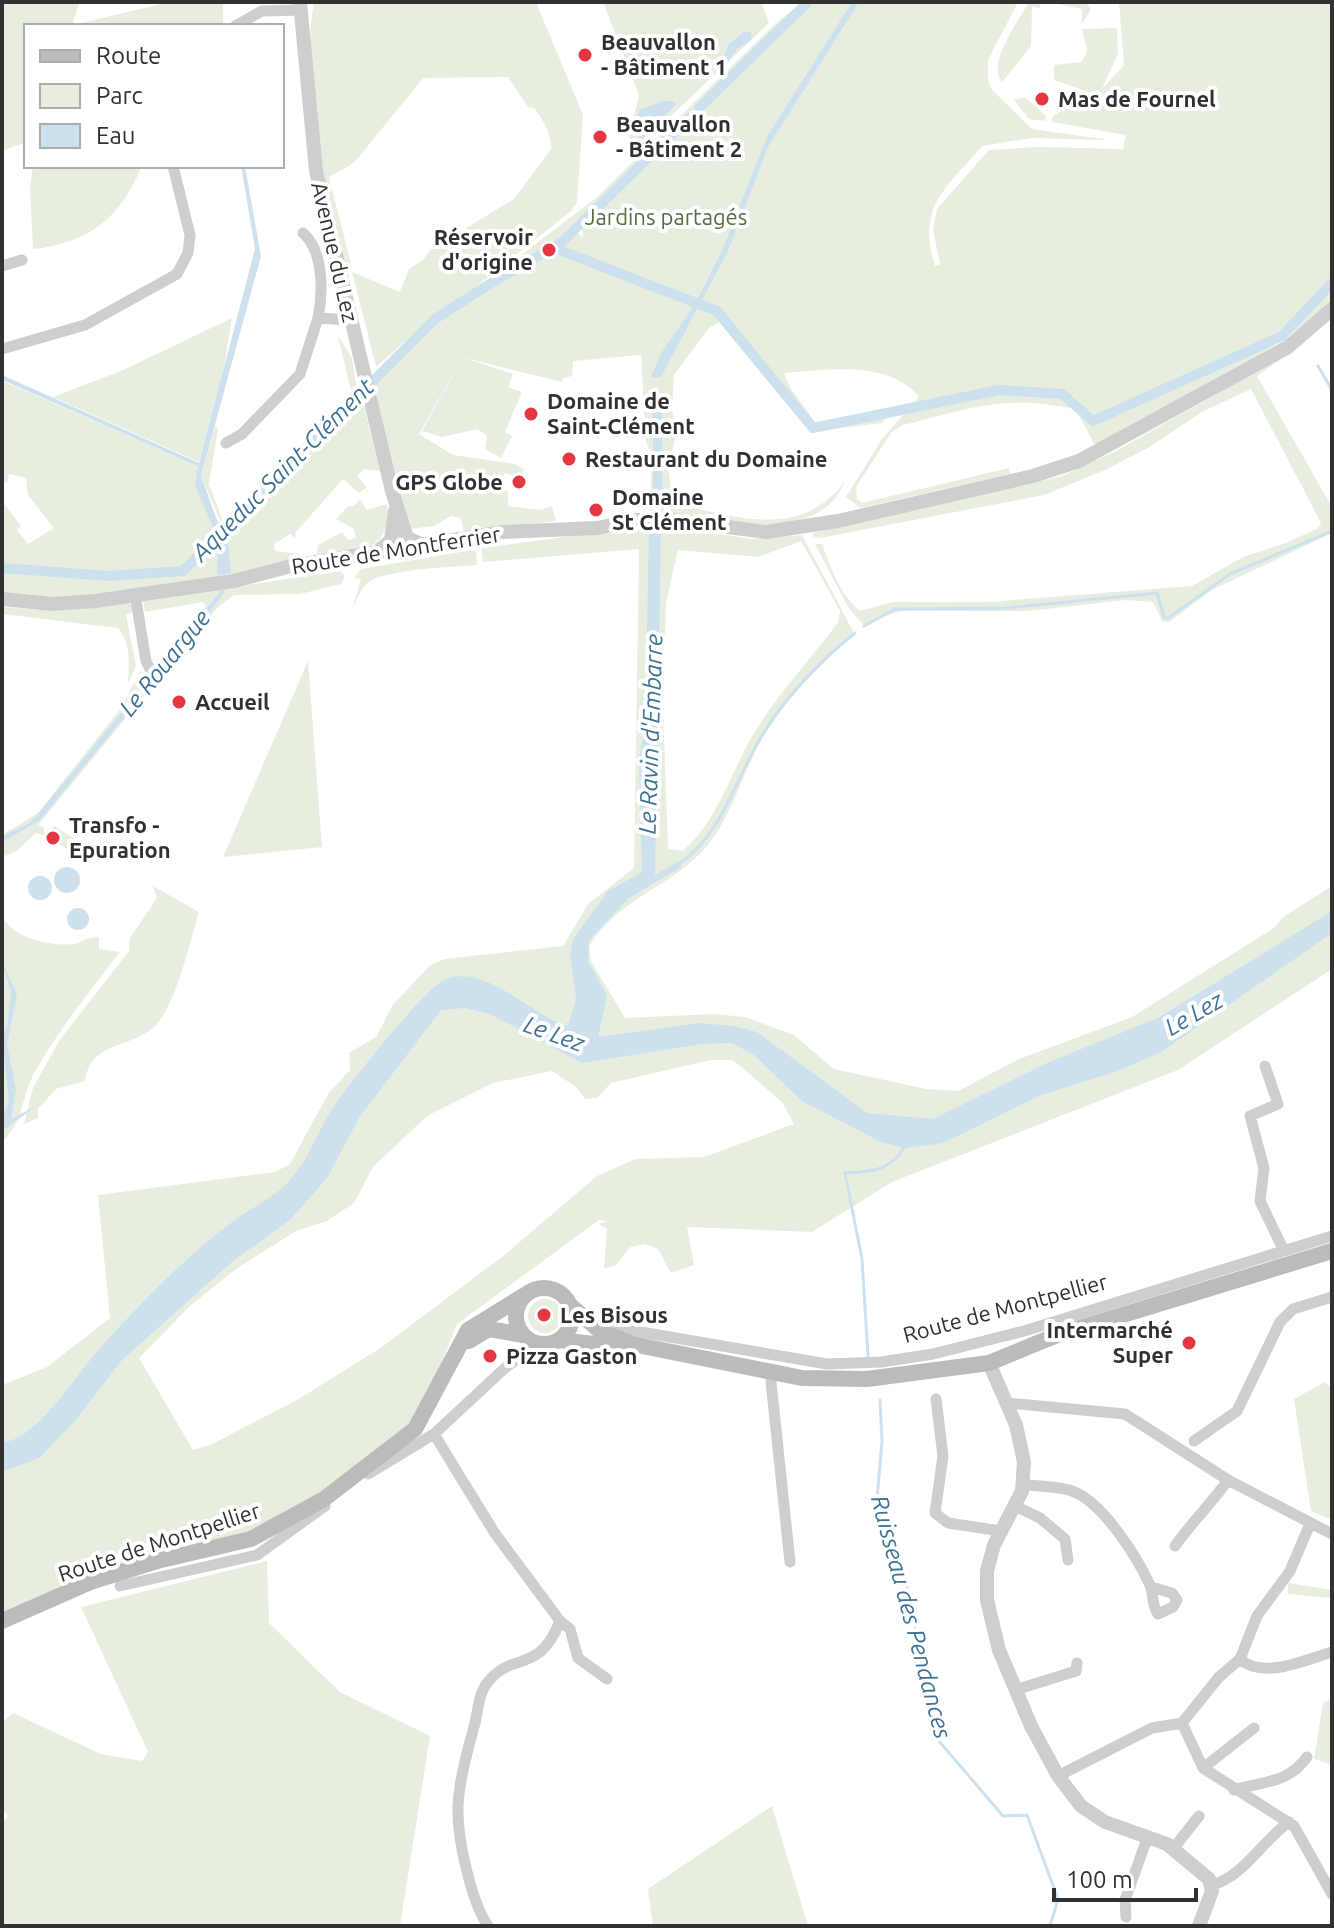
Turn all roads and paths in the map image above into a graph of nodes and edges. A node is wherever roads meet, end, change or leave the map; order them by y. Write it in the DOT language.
graph roads {
  1 [pos="283,5"];
  2 [pos="302,5"];
  3 [pos="238,24"];
  4 [pos="173,168"];
  5 [pos="303,233"];
  6 [pos="22,260"];
  7 [pos="2,266"];
  8 [pos="1332,312"];
  9 [pos="318,318"];
  10 [pos="350,320"];
  11 [pos="2,349"];
  12 [pos="226,443"];
  13 [pos="542,531"];
  14 [pos="400,544"];
  15 [pos="374,556"];
  16 [pos="135,594"];
  17 [pos="2,599"];
  18 [pos="153,678"];
  19 [pos="1265,1066"];
  20 [pos="1332,1236"];
  21 [pos="1283,1249"];
  22 [pos="1332,1251"];
  23 [pos="523,1296"];
  24 [pos="1332,1297"];
  25 [pos="571,1306"];
  26 [pos="587,1323"];
  27 [pos="523,1335"];
  28 [pos="559,1340"];
  29 [pos="538,1344"];
  30 [pos="663,1352"];
  31 [pos="451,1359"];
  32 [pos="989,1363"];
  33 [pos="773,1372"];
  34 [pos="936,1399"];
  35 [pos="1007,1403"];
  36 [pos="434,1434"];
  37 [pos="1194,1441"];
  38 [pos="1228,1480"];
  39 [pos="1023,1484"];
  40 [pos="1015,1506"];
  41 [pos="1310,1524"];
  42 [pos="1001,1531"];
  43 [pos="1332,1534"];
  44 [pos="1175,1546"];
  45 [pos="1068,1560"];
  46 [pos="790,1562"];
  47 [pos="120,1586"];
  48 [pos="1151,1587"];
  49 [pos="2,1621"];
  50 [pos="560,1621"];
  51 [pos="1332,1652"];
  52 [pos="1240,1659"];
  53 [pos="1077,1663"];
  54 [pos="607,1679"];
  55 [pos="1015,1690"];
  56 [pos="1182,1723"];
  57 [pos="1254,1728"];
  58 [pos="1307,1757"];
  59 [pos="1203,1768"];
  60 [pos="1058,1776"];
  61 [pos="1234,1790"];
  62 [pos="1199,1816"];
  63 [pos="1289,1822"];
  64 [pos="1148,1836"];
  65 [pos="1173,1849"];
  66 [pos="1212,1885"];
  67 [pos="1332,1894"];
  68 [pos="1126,1917"];
  69 [pos="488,1926"];
  70 [pos="1199,1926"];
  1 -- 2 [label="street"];
  1 -- 3 [label="street"];
  2 -- 10 [label="street, Avenue du Lez"];
  4 -- 11 [label="street"];
  5 -- 9 [label="street"];
  6 -- 7 [label="street"];
  8 -- 13 [label="street, Route de Montferrier"];
  9 -- 10 [label="street"];
  9 -- 12 [label="street"];
  10 -- 14 [label="street, Avenue du Lez"];
  13 -- 14 [label="street, Route de Montferrier"];
  13 -- 14 [label="street, Route de Montferrier"];
  14 -- 15 [label="street, Route de Montferrier"];
  14 -- 15 [label="street"];
  15 -- 16 [label="street, Route de Montferrier"];
  16 -- 17 [label="street, Route de Montferrier"];
  16 -- 18 [label="street"];
  19 -- 21 [label="street"];
  20 -- 21 [label="street, Route de Montpellier"];
  21 -- 26 [label="street, Route de Montpellier"];
  22 -- 32 [label="main road, Route de Montpellier"];
  23 -- 25 [label="main road"];
  23 -- 27 [label="main road"];
  23 -- 31 [label="main road, Route de Montpellier"];
  24 -- 37 [label="street"];
  25 -- 26 [label="main road, Route de Montpellier"];
  25 -- 28 [label="main road"];
  26 -- 30 [label="main road, Route de Montpellier"];
  27 -- 29 [label="main road"];
  27 -- 31 [label="main road, Route de Montpellier"];
  28 -- 29 [label="main road"];
  28 -- 30 [label="main road, Route de Montpellier"];
  29 -- 36 [label="street"];
  30 -- 33 [label="main road, Route de Montpellier"];
  31 -- 49 [label="main road, Route de Montpellier"];
  32 -- 33 [label="main road, Route de Montpellier"];
  32 -- 35 [label="street"];
  33 -- 46 [label="street"];
  34 -- 42 [label="street"];
  35 -- 38 [label="street"];
  35 -- 39 [label="street"];
  36 -- 47 [label="street"];
  36 -- 50 [label="street"];
  38 -- 41 [label="street"];
  38 -- 44 [label="street"];
  39 -- 40 [label="street"];
  39 -- 48 [label="street"];
  40 -- 42 [label="street"];
  40 -- 45 [label="street"];
  41 -- 43 [label="street"];
  41 -- 52 [label="street"];
  42 -- 55 [label="street"];
  50 -- 54 [label="street"];
  50 -- 69 [label="street"];
  51 -- 52 [label="street"];
  52 -- 56 [label="street"];
  53 -- 55 [label="street"];
  55 -- 60 [label="street"];
  56 -- 59 [label="street"];
  56 -- 60 [label="street"];
  57 -- 59 [label="street"];
  58 -- 61 [label="street"];
  59 -- 61 [label="street"];
  60 -- 64 [label="street"];
  61 -- 63 [label="street"];
  62 -- 65 [label="street"];
  63 -- 66 [label="street"];
  63 -- 67 [label="street"];
  64 -- 65 [label="street"];
  64 -- 68 [label="street"];
  65 -- 66 [label="street"];
  66 -- 70 [label="street"];
}
